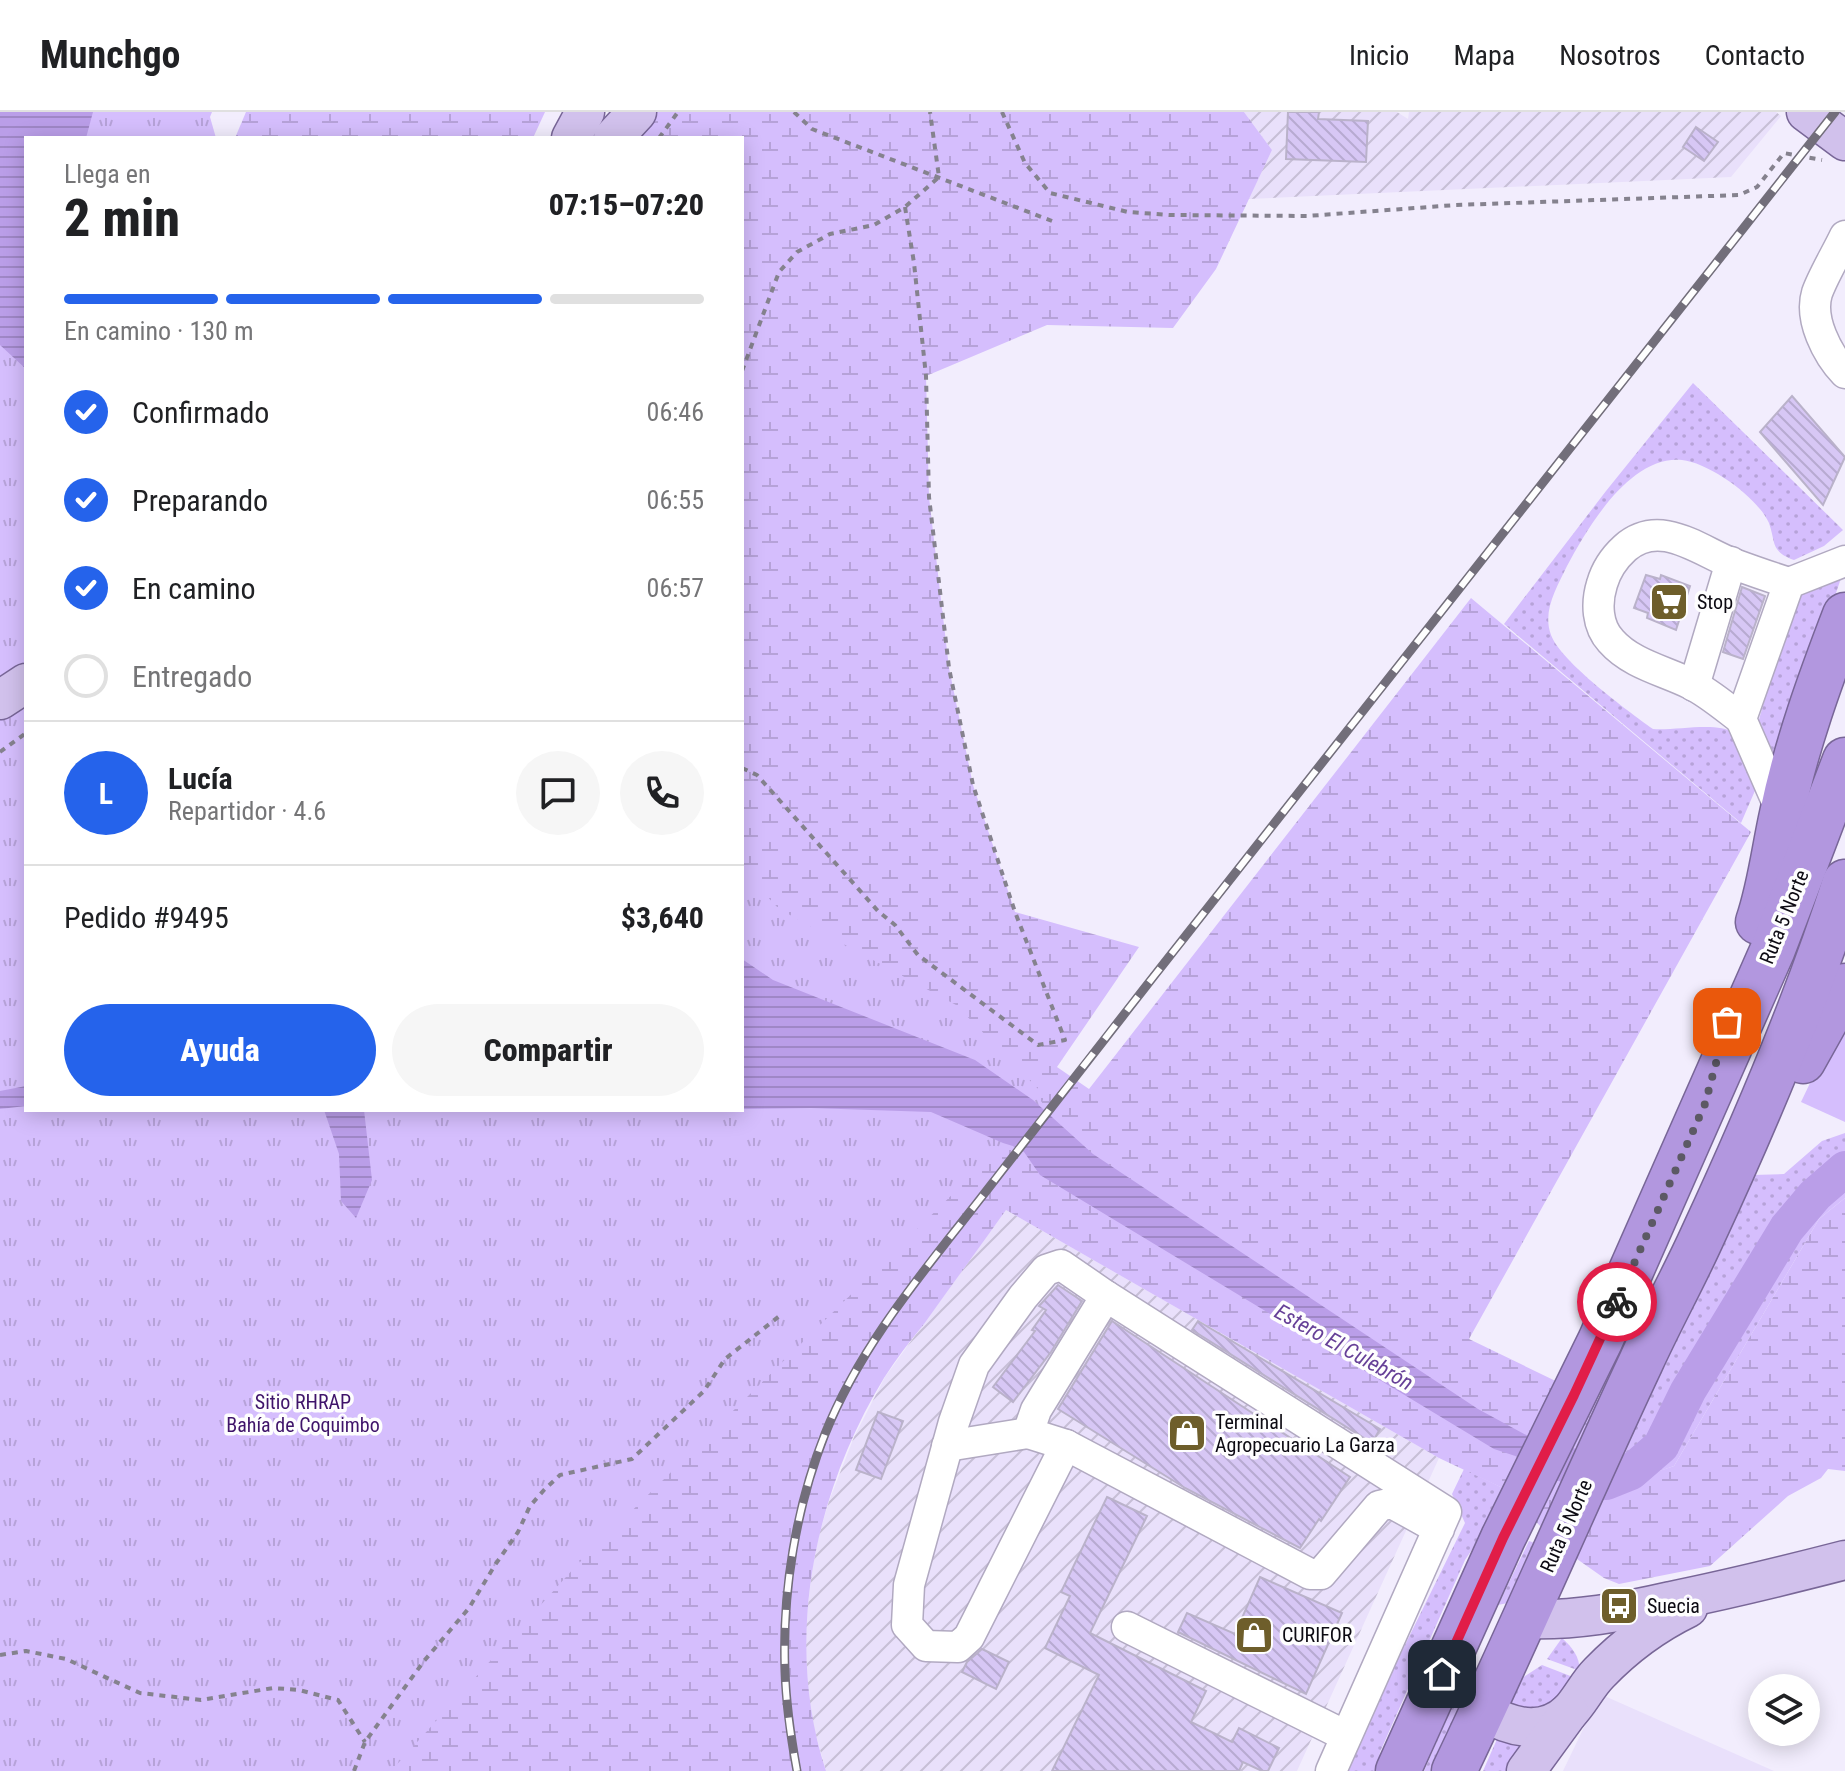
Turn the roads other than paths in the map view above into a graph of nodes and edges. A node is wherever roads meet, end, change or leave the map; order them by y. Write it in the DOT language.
graph roads {
  1 [pos="585,112"];
  2 [pos="637,112"];
  3 [pos="1806,112"];
  4 [pos="572,136"];
  5 [pos="615,136"];
  6 [pos="1835,151"];
  7 [pos="1845,236"];
  8 [pos="1845,373"];
  9 [pos="1845,561"];
  10 [pos="1731,562"];
  11 [pos="1789,583"];
  12 [pos="1845,615"];
  13 [pos="24,684"];
  14 [pos="1694,686"];
  15 [pos="0,700"];
  16 [pos="1741,719"];
  17 [pos="1845,760"];
  18 [pos="1782,813"];
  19 [pos="1845,882"];
  20 [pos="1845,986"];
  21 [pos="1705,1104"];
  22 [pos="1701,1240"];
  23 [pos="1106,1296"];
  24 [pos="1028,1433"];
  25 [pos="1066,1445"];
  26 [pos="947,1446"];
  27 [pos="1443,1520"];
  28 [pos="1845,1560"];
  29 [pos="1735,1588"];
  30 [pos="1538,1620"];
  31 [pos="1127,1627"];
  32 [pos="1457,1641"];
  33 [pos="1596,1676"];
  34 [pos="1483,1711"];
  35 [pos="1569,1712"];
  36 [pos="1346,1736"];
  37 [pos="1331,1771"];
  38 [pos="1398,1771"];
  39 [pos="1454,1771"];
  40 [pos="1526,1771"];
  1 -- 4 [label="main road"];
  2 -- 5 [label="main road"];
  3 -- 6 [label="main road"];
  7 -- 8 [label="street"];
  9 -- 11 [label="street"];
  10 -- 11 [label="street"];
  10 -- 14 [label="street"];
  10 -- 14 [label="street"];
  11 -- 16 [label="street"];
  12 -- 18 [label="highway"];
  13 -- 15 [label="main road"];
  14 -- 16 [label="street"];
  16 -- 18 [label="street"];
  17 -- 21 [label="highway, Ruta 5 Norte"];
  18 -- 21 [label="highway"];
  19 -- 22 [label="highway, Ruta 5 Norte"];
  20 -- 22 [label="highway"];
  21 -- 32 [label="highway, Ruta 5 Norte"];
  22 -- 30 [label="highway, Ruta 5 Norte"];
  23 -- 24 [label="street"];
  23 -- 26 [label="street"];
  23 -- 27 [label="street"];
  24 -- 25 [label="street"];
  24 -- 26 [label="street"];
  25 -- 26 [label="street"];
  25 -- 27 [label="street"];
  27 -- 36 [label="street"];
  28 -- 29 [label="main road"];
  29 -- 30 [label="main road"];
  29 -- 33 [label="main road"];
  30 -- 32 [label="highway"];
  30 -- 33 [label="main road"];
  30 -- 34 [label="highway, Ruta 5 Norte"];
  31 -- 36 [label="street"];
  32 -- 34 [label="highway"];
  32 -- 38 [label="highway, Ruta 5 Norte"];
  33 -- 35 [label="main road"];
  34 -- 35 [label="main road"];
  34 -- 39 [label="highway, Ruta 5 Norte"];
  35 -- 40 [label="main road"];
  36 -- 37 [label="street"];
}
